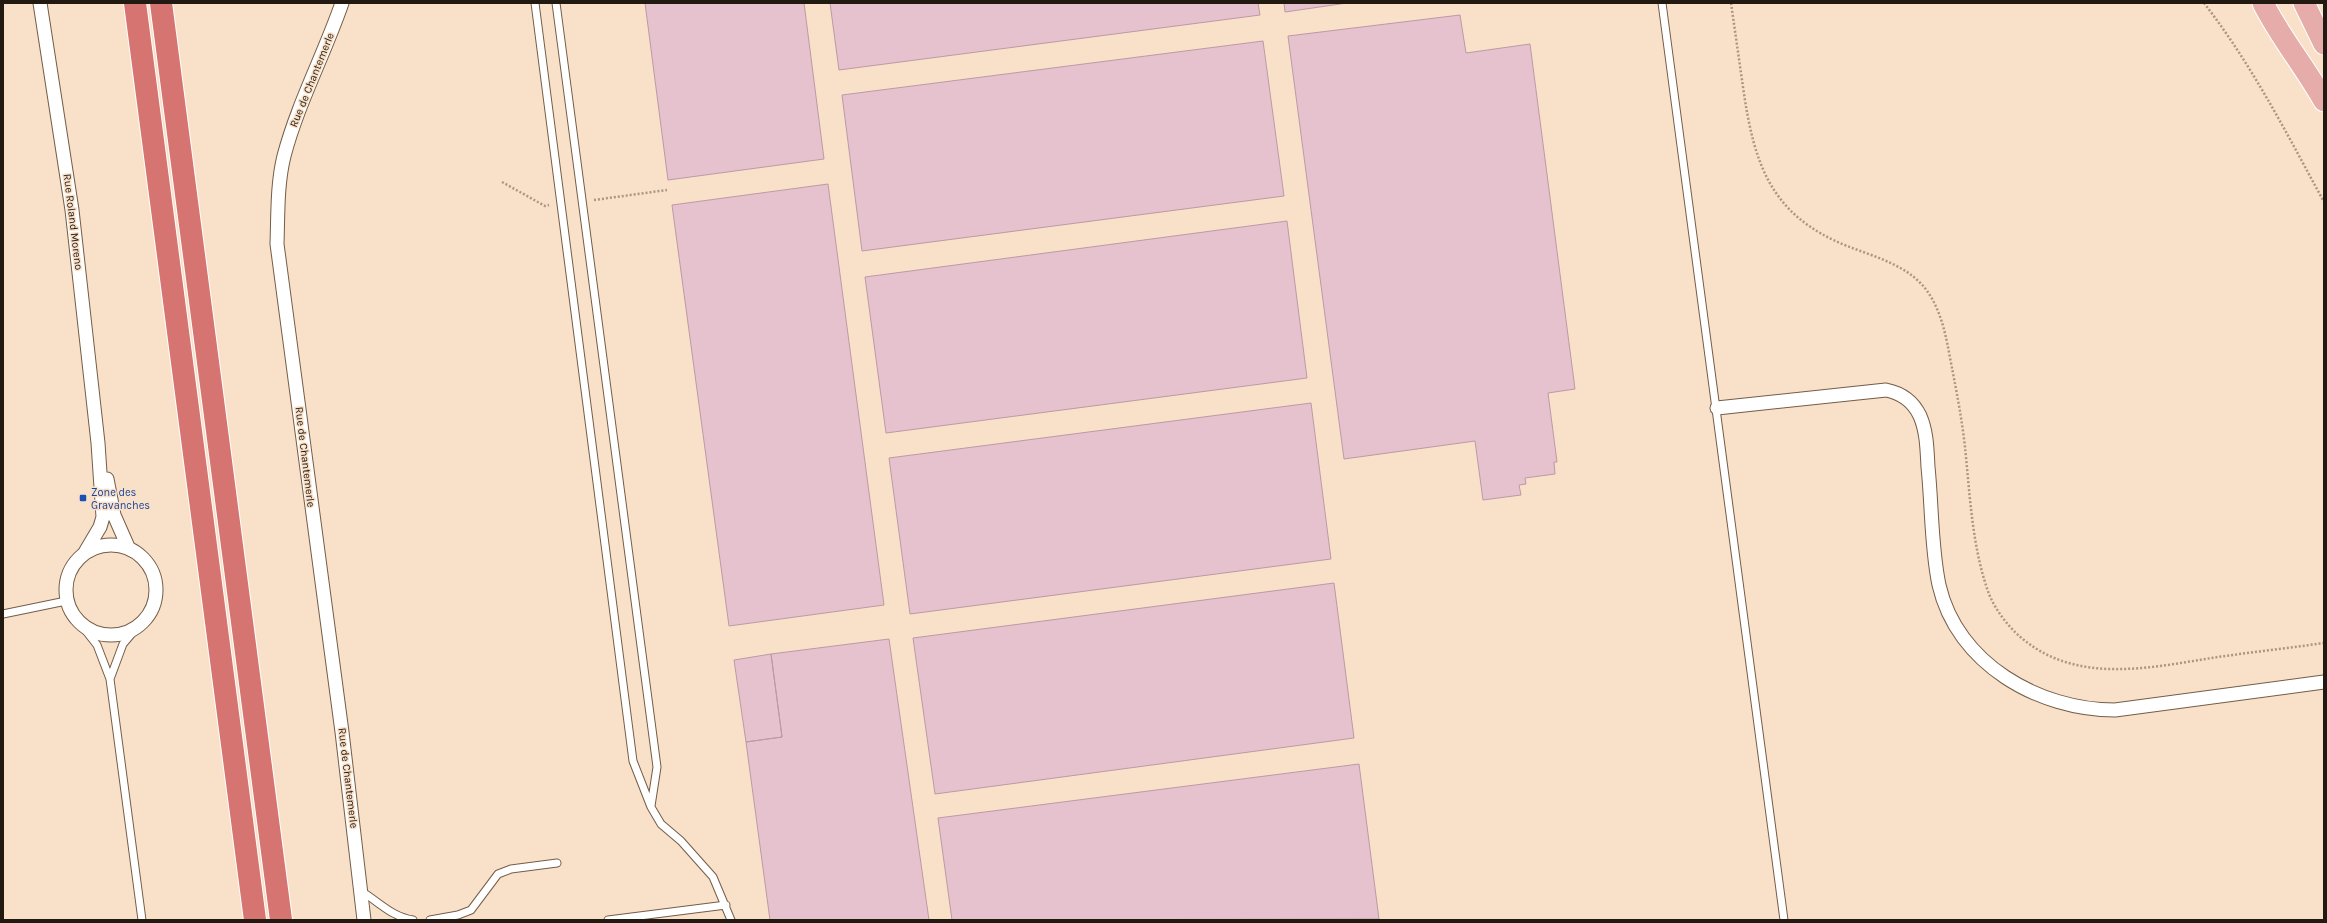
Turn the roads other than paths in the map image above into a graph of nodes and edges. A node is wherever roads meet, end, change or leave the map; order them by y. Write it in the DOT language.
graph roads {
  1 [pos="40,3"];
  2 [pos="128,3"];
  3 [pos="135,3"];
  4 [pos="161,3"];
  5 [pos="342,3"];
  6 [pos="534,3"];
  7 [pos="556,3"];
  8 [pos="1662,3"];
  9 [pos="2263,3"];
  10 [pos="2304,3"];
  11 [pos="2324,44"];
  12 [pos="144,70"];
  13 [pos="2324,101"];
  14 [pos="1717,408"];
  15 [pos="98,443"];
  16 [pos="129,549"];
  17 [pos="84,554"];
  18 [pos="66,601"];
  19 [pos="3,614"];
  20 [pos="79,622"];
  21 [pos="140,624"];
  22 [pos="110,679"];
  23 [pos="2324,682"];
  24 [pos="651,807"];
  25 [pos="557,863"];
  26 [pos="361,891"];
  27 [pos="726,905"];
  28 [pos="142,920"];
  29 [pos="255,920"];
  30 [pos="282,920"];
  31 [pos="364,920"];
  32 [pos="413,920"];
  33 [pos="430,920"];
  34 [pos="608,920"];
  35 [pos="731,920"];
  36 [pos="1784,920"];
  1 -- 15 [label="street, Rue Roland Moreno"];
  2 -- 12 [label="highway"];
  3 -- 12 [label="highway"];
  4 -- 30 [label="highway"];
  5 -- 26 [label="street, Rue de Chantemerle"];
  6 -- 24 [label="lane"];
  7 -- 24 [label="lane"];
  8 -- 14 [label="lane"];
  9 -- 13 [label="main road"];
  10 -- 11 [label="main road"];
  12 -- 29 [label="highway"];
  14 -- 23 [label="street"];
  14 -- 36 [label="lane"];
  15 -- 16 [label="street"];
  15 -- 17 [label="street"];
  16 -- 17 [label="street"];
  16 -- 21 [label="street"];
  17 -- 18 [label="street"];
  18 -- 19 [label="lane"];
  18 -- 20 [label="street"];
  20 -- 21 [label="street"];
  20 -- 22 [label="lane"];
  21 -- 22 [label="lane"];
  22 -- 28 [label="lane"];
  24 -- 27 [label="lane"];
  25 -- 33 [label="lane"];
  26 -- 31 [label="street, Rue de Chantemerle"];
  26 -- 32 [label="lane"];
  27 -- 34 [label="lane"];
  27 -- 35 [label="lane"];
}
